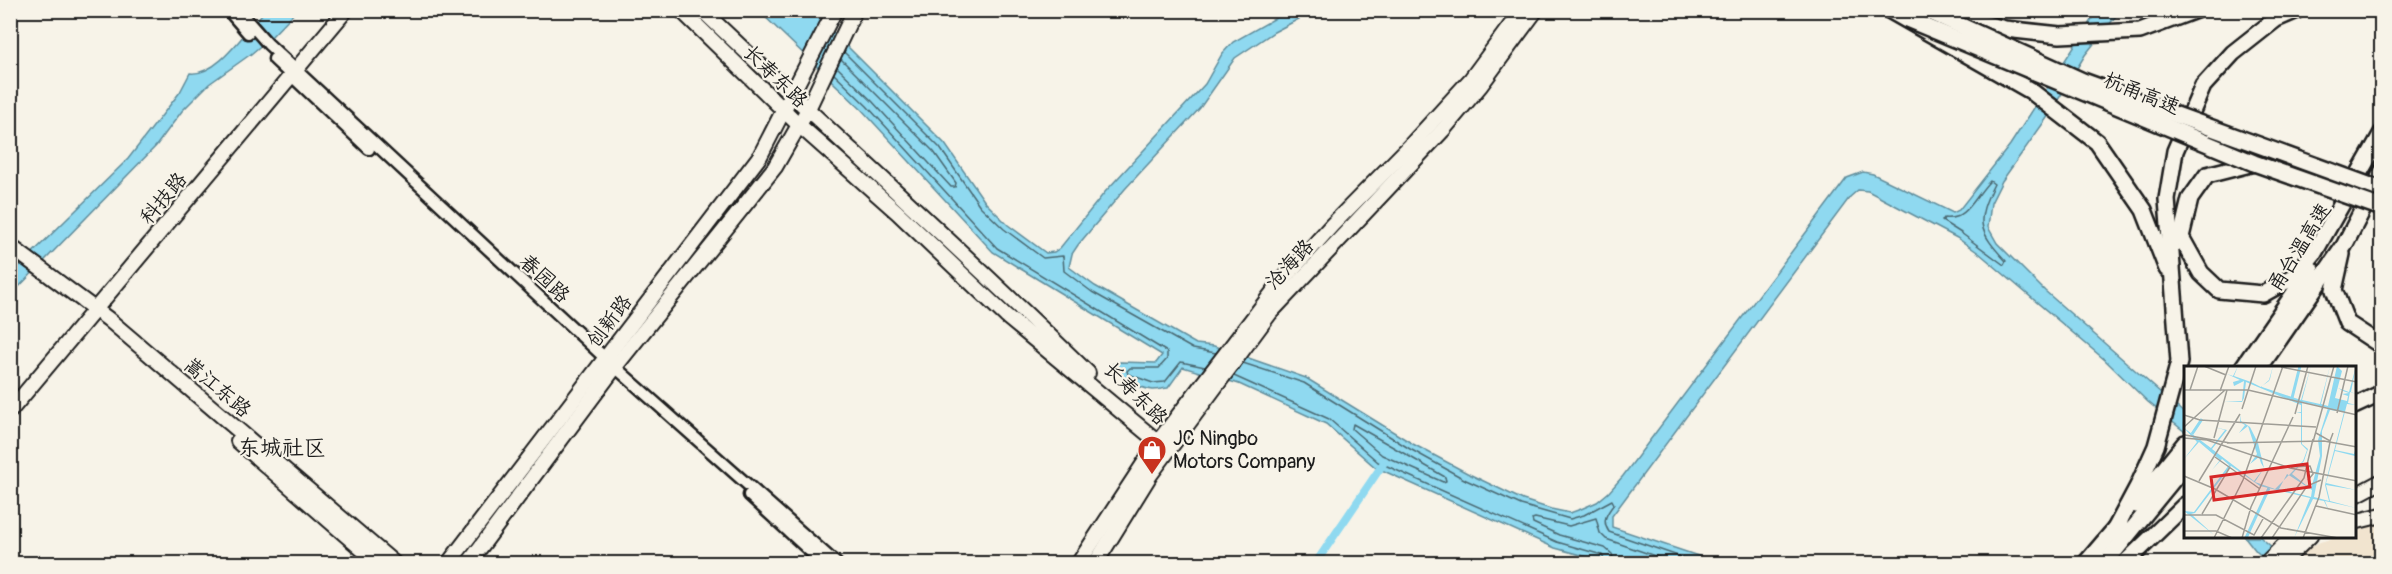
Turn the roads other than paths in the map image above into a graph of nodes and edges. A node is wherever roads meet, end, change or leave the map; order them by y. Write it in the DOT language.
graph roads {
  1 [pos="228,10"];
  2 [pos="238,10"];
  3 [pos="338,10"];
  4 [pos="346,10"];
  5 [pos="681,10"];
  6 [pos="702,10"];
  7 [pos="835,10"];
  8 [pos="855,10"];
  9 [pos="1522,10"];
  10 [pos="1536,10"];
  11 [pos="1889,10"];
  12 [pos="1926,10"];
  13 [pos="1933,10"];
  14 [pos="2196,10"];
  15 [pos="2297,10"];
  16 [pos="1907,19"];
  17 [pos="245,24"];
  18 [pos="291,71"];
  19 [pos="792,97"];
  20 [pos="784,111"];
  21 [pos="807,111"];
  22 [pos="799,125"];
  23 [pos="2382,133"];
  24 [pos="2382,144"];
  25 [pos="2254,163"];
  26 [pos="2382,172"];
  27 [pos="2382,190"];
  28 [pos="2382,208"];
  29 [pos="2344,246"];
  30 [pos="15,254"];
  31 [pos="2172,283"];
  32 [pos="90,309"];
  33 [pos="1237,346"];
  34 [pos="2382,346"];
  35 [pos="609,365"];
  36 [pos="2244,366"];
  37 [pos="2260,366"];
  38 [pos="1212,381"];
  39 [pos="2382,393"];
  40 [pos="10,399"];
  41 [pos="2382,400"];
  42 [pos="2356,406"];
  43 [pos="2356,407"];
  44 [pos="10,411"];
  45 [pos="1158,442"];
  46 [pos="2184,444"];
  47 [pos="2184,466"];
  48 [pos="2379,483"];
  49 [pos="2356,495"];
  50 [pos="2184,506"];
  51 [pos="2382,515"];
  52 [pos="2356,522"];
  53 [pos="2114,531"];
  54 [pos="2292,538"];
  55 [pos="2309,538"];
  56 [pos="379,564"];
  57 [pos="395,564"];
  58 [pos="448,564"];
  59 [pos="468,564"];
  60 [pos="824,564"];
  61 [pos="837,564"];
  62 [pos="1078,564"];
  63 [pos="1095,564"];
  64 [pos="2085,564"];
  65 [pos="2104,564"];
  66 [pos="2124,564"];
  67 [pos="2265,564"];
  68 [pos="2281,564"];
  1 -- 17 [label="street, 春园路"];
  2 -- 17 [label="street, 春园路"];
  3 -- 18 [label="main road, 科技路"];
  4 -- 18 [label="main road, 科技路"];
  5 -- 20 [label="main road, 长寿东路"];
  6 -- 19 [label="main road, 长寿东路"];
  7 -- 19 [label="main road, 创新路"];
  8 -- 21 [label="main road, 创新路"];
  9 -- 33 [label="main road, 沧海路"];
  10 -- 33 [label="main road, 沧海路"];
  11 -- 16 [label="highway, 杭甬高速"];
  12 -- 27 [label="highway, 杭甬高速, bridge"];
  13 -- 14 [label="highway"];
  15 -- 31 [label="highway"];
  16 -- 25 [label="highway, 杭甬高速, bridge"];
  16 -- 31 [label="highway, bridge"];
  17 -- 18 [label="street, 春园路"];
  18 -- 32 [label="main road, 科技路"];
  18 -- 35 [label="street, 春园路"];
  19 -- 20 [label="main road, 创新路"];
  19 -- 21 [label="main road, 长寿东路"];
  20 -- 22 [label="main road, 长寿东路"];
  20 -- 35 [label="main road, 创新路"];
  21 -- 22 [label="main road, 创新路"];
  21 -- 45 [label="main road, 长寿东路"];
  22 -- 35 [label="main road, 创新路"];
  22 -- 45 [label="main road, 长寿东路"];
  23 -- 25 [label="highway"];
  24 -- 36 [label="highway, 甬台温高速"];
  25 -- 28 [label="highway, 杭甬高速, bridge"];
  26 -- 29 [label="highway, 甬台温高速"];
  29 -- 34 [label="highway"];
  29 -- 37 [label="highway, 甬台温高速"];
  30 -- 32 [label="main road, 嵩江东路"];
  31 -- 53 [label="highway"];
  32 -- 40 [label="main road, 科技路"];
  32 -- 44 [label="main road, 科技路"];
  32 -- 56 [label="main road, 嵩江东路"];
  32 -- 57 [label="main road, 嵩江东路"];
  33 -- 38 [label="main road, 沧海路"];
  35 -- 58 [label="main road, 创新路"];
  35 -- 59 [label="main road, 创新路"];
  35 -- 60 [label="street, 春园路"];
  35 -- 61 [label="street, 春园路"];
  38 -- 45 [label="main road, 沧海路"];
  38 -- 63 [label="main road, 沧海路"];
  39 -- 42 [label="highway"];
  41 -- 43 [label="highway"];
  45 -- 62 [label="main road, 沧海路"];
  46 -- 53 [label="highway"];
  47 -- 65 [label="highway"];
  48 -- 49 [label="main road"];
  50 -- 66 [label="highway"];
  51 -- 52 [label="main road"];
  53 -- 64 [label="highway"];
  54 -- 67 [label="main road"];
  55 -- 68 [label="main road"];
}
